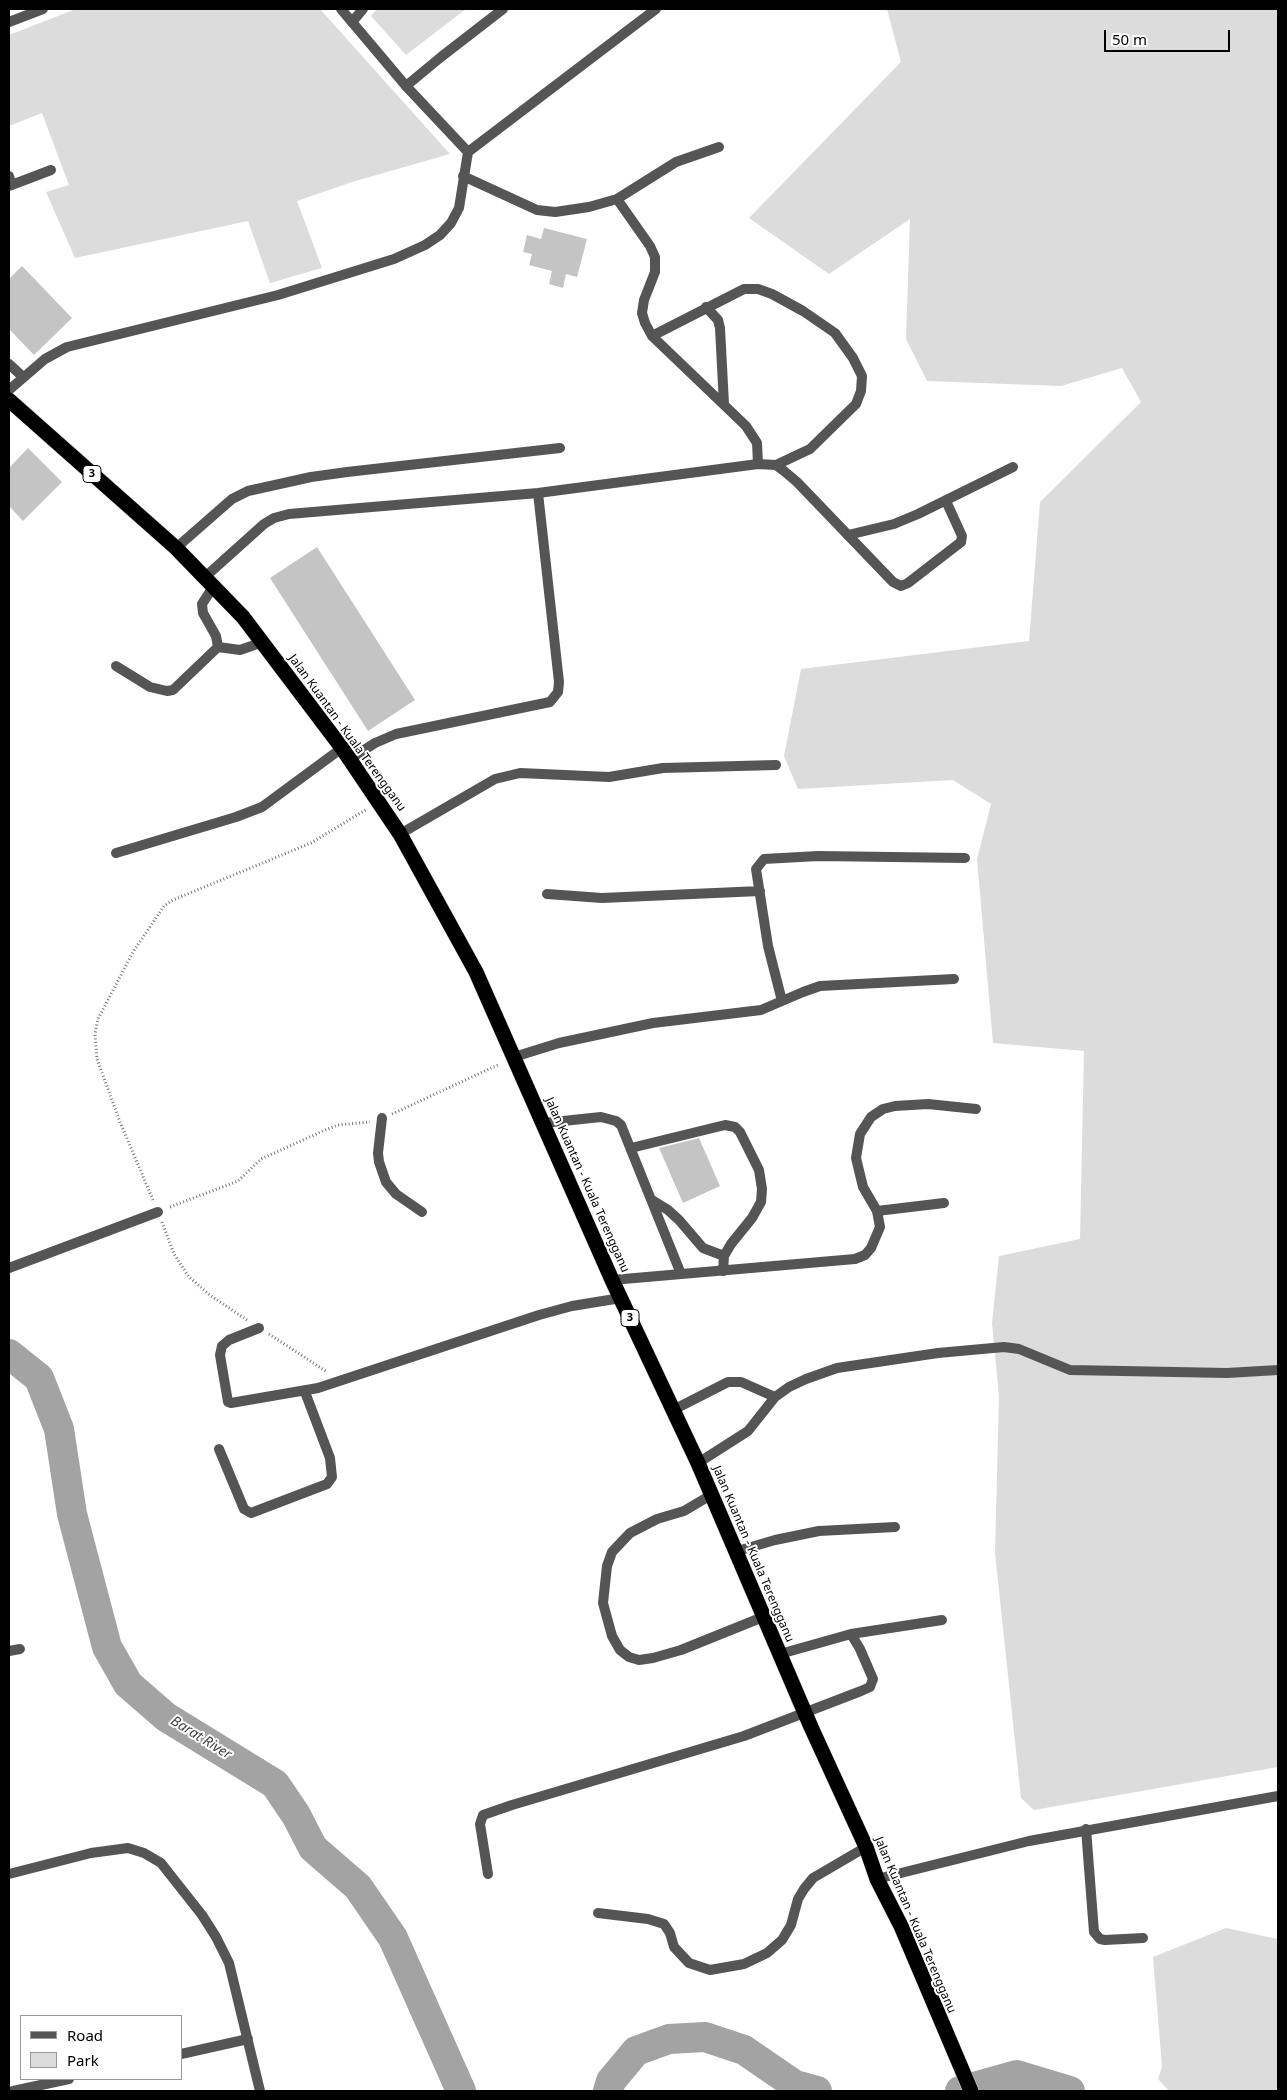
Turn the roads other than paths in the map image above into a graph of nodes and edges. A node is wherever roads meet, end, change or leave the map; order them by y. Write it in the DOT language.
graph roads {
  1 [pos="43,9"];
  2 [pos="340,9"];
  3 [pos="363,9"];
  4 [pos="503,9"];
  5 [pos="656,9"];
  6 [pos="9,22"];
  7 [pos="352,22"];
  8 [pos="406,86"];
  9 [pos="719,147"];
  10 [pos="468,152"];
  11 [pos="51,170"];
  12 [pos="463,176"];
  13 [pos="10,182"];
  14 [pos="617,199"];
  15 [pos="706,307"];
  16 [pos="652,336"];
  17 [pos="9,364"];
  18 [pos="23,378"];
  19 [pos="9,390"];
  20 [pos="9,400"];
  21 [pos="724,404"];
  22 [pos="560,448"];
  23 [pos="758,464"];
  24 [pos="776,465"];
  25 [pos="1013,467"];
  26 [pos="538,493"];
  27 [pos="946,501"];
  28 [pos="848,535"];
  29 [pos="176,548"];
  30 [pos="209,582"];
  31 [pos="263,642"];
  32 [pos="218,647"];
  33 [pos="116,666"];
  34 [pos="346,754"];
  35 [pos="776,765"];
  36 [pos="400,834"];
  37 [pos="116,853"];
  38 [pos="965,858"];
  39 [pos="760,891"];
  40 [pos="548,894"];
  41 [pos="954,979"];
  42 [pos="782,1001"];
  43 [pos="514,1058"];
  44 [pos="976,1109"];
  45 [pos="382,1118"];
  46 [pos="544,1123"];
  47 [pos="631,1148"];
  48 [pos="652,1200"];
  49 [pos="944,1203"];
  50 [pos="877,1211"];
  51 [pos="158,1212"];
  52 [pos="422,1212"];
  53 [pos="724,1256"];
  54 [pos="9,1268"];
  55 [pos="722,1270"];
  56 [pos="681,1274"];
  57 [pos="612,1280"];
  58 [pos="621,1298"];
  59 [pos="259,1328"];
  60 [pos="1278,1370"];
  61 [pos="305,1392"];
  62 [pos="775,1397"];
  63 [pos="673,1410"];
  64 [pos="219,1449"];
  65 [pos="698,1463"];
  66 [pos="711,1495"];
  67 [pos="895,1527"];
  68 [pos="734,1552"];
  69 [pos="764,1617"];
  70 [pos="942,1620"];
  71 [pos="851,1634"];
  72 [pos="20,1648"];
  73 [pos="9,1651"];
  74 [pos="780,1654"];
  75 [pos="806,1713"];
  76 [pos="1278,1796"];
  77 [pos="1086,1829"];
  78 [pos="866,1847"];
  79 [pos="9,1874"];
  80 [pos="488,1874"];
  81 [pos="877,1878"];
  82 [pos="598,1914"];
  83 [pos="1143,1938"];
  84 [pos="248,2039"];
  85 [pos="182,2054"];
  86 [pos="64,2080"];
  87 [pos="13,2091"];
  88 [pos="260,2091"];
  89 [pos="972,2091"];
  1 -- 6 [label="street"];
  2 -- 7 [label="street"];
  3 -- 7 [label="street"];
  4 -- 8 [label="street"];
  5 -- 10 [label="street"];
  7 -- 8 [label="street"];
  8 -- 10 [label="street"];
  9 -- 14 [label="street"];
  10 -- 12 [label="street"];
  11 -- 13 [label="street"];
  12 -- 14 [label="street"];
  12 -- 18 [label="street"];
  14 -- 16 [label="street"];
  15 -- 16 [label="street"];
  15 -- 21 [label="street"];
  15 -- 24 [label="street"];
  16 -- 21 [label="street"];
  17 -- 18 [label="street"];
  18 -- 19 [label="street"];
  20 -- 29 [label="highway, Jalan Kuantan - Kuala Terengganu / 3"];
  21 -- 23 [label="street"];
  22 -- 29 [label="street"];
  23 -- 24 [label="street"];
  23 -- 26 [label="street"];
  24 -- 28 [label="street"];
  25 -- 27 [label="street"];
  26 -- 30 [label="street"];
  26 -- 34 [label="street"];
  27 -- 28 [label="street"];
  27 -- 28 [label="street"];
  29 -- 30 [label="highway, Jalan Kuantan - Kuala Terengganu / 3"];
  30 -- 31 [label="highway, Jalan Kuantan - Kuala Terengganu / 3"];
  30 -- 32 [label="street"];
  31 -- 32 [label="street"];
  31 -- 34 [label="highway, Jalan Kuantan - Kuala Terengganu / 3"];
  32 -- 33 [label="street"];
  34 -- 36 [label="highway, Jalan Kuantan - Kuala Terengganu / 3"];
  34 -- 37 [label="street"];
  35 -- 36 [label="street"];
  36 -- 43 [label="highway, Jalan Kuantan - Kuala Terengganu / 3"];
  38 -- 39 [label="street"];
  39 -- 40 [label="street"];
  39 -- 42 [label="street"];
  41 -- 42 [label="street"];
  42 -- 43 [label="street"];
  43 -- 46 [label="highway, Jalan Kuantan - Kuala Terengganu / 3"];
  44 -- 50 [label="street"];
  45 -- 52 [label="street"];
  46 -- 47 [label="street"];
  46 -- 57 [label="highway, Jalan Kuantan - Kuala Terengganu / 3"];
  47 -- 48 [label="street"];
  47 -- 53 [label="street"];
  48 -- 53 [label="street"];
  48 -- 56 [label="street"];
  49 -- 50 [label="street"];
  50 -- 55 [label="street"];
  51 -- 54 [label="street"];
  53 -- 55 [label="street"];
  55 -- 56 [label="street"];
  56 -- 57 [label="street"];
  57 -- 58 [label="highway, Jalan Kuantan - Kuala Terengganu / 3"];
  58 -- 61 [label="street"];
  58 -- 63 [label="highway, Jalan Kuantan - Kuala Terengganu / 3"];
  59 -- 61 [label="street"];
  60 -- 62 [label="street"];
  61 -- 64 [label="street"];
  62 -- 63 [label="street"];
  62 -- 65 [label="street"];
  63 -- 65 [label="highway, Jalan Kuantan - Kuala Terengganu / 3"];
  65 -- 66 [label="highway, Jalan Kuantan - Kuala Terengganu / 3"];
  66 -- 68 [label="highway, Jalan Kuantan - Kuala Terengganu / 3"];
  66 -- 69 [label="street"];
  67 -- 68 [label="street"];
  68 -- 69 [label="highway, Jalan Kuantan - Kuala Terengganu / 3"];
  69 -- 74 [label="highway, Jalan Kuantan - Kuala Terengganu / 3"];
  70 -- 71 [label="street"];
  71 -- 74 [label="street"];
  71 -- 75 [label="street"];
  72 -- 73 [label="street"];
  74 -- 75 [label="highway, Jalan Kuantan - Kuala Terengganu / 3"];
  75 -- 78 [label="highway, Jalan Kuantan - Kuala Terengganu / 3"];
  75 -- 80 [label="street"];
  76 -- 77 [label="street"];
  77 -- 81 [label="street"];
  77 -- 83 [label="street"];
  78 -- 81 [label="highway, Jalan Kuantan - Kuala Terengganu / 3"];
  78 -- 82 [label="street"];
  79 -- 84 [label="street"];
  81 -- 89 [label="highway, Jalan Kuantan - Kuala Terengganu / 3"];
  84 -- 85 [label="street"];
  84 -- 88 [label="street"];
  86 -- 87 [label="street"];
}
